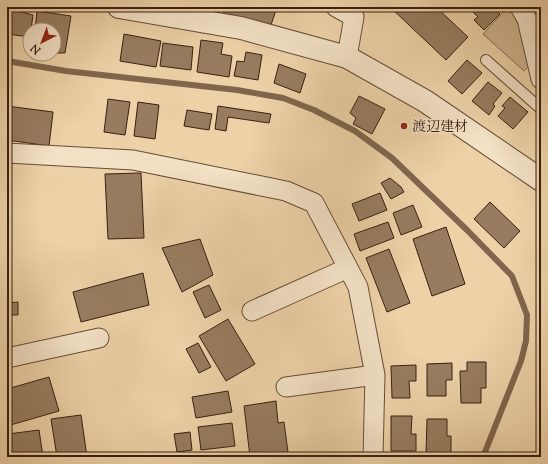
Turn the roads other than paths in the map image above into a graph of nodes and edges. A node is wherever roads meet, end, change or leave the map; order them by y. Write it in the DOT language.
graph roads {
  1 [pos="119,7"];
  2 [pos="336,7"];
  3 [pos="520,7"];
  4 [pos="347,57"];
  5 [pos="486,60"];
  6 [pos="541,79"];
  7 [pos="541,109"];
  8 [pos="7,153"];
  9 [pos="539,174"];
  10 [pos="348,268"];
  11 [pos="252,311"];
  12 [pos="99,338"];
  13 [pos="7,358"];
  14 [pos="375,375"];
  15 [pos="286,387"];
  16 [pos="373,457"];
  1 -- 4 [label="street"];
  2 -- 4 [label="street"];
  3 -- 6 [label="street"];
  4 -- 9 [label="street"];
  5 -- 7 [label="lane"];
  8 -- 10 [label="street"];
  10 -- 11 [label="street"];
  10 -- 14 [label="street"];
  12 -- 13 [label="street"];
  14 -- 15 [label="street"];
  14 -- 16 [label="street"];
}
